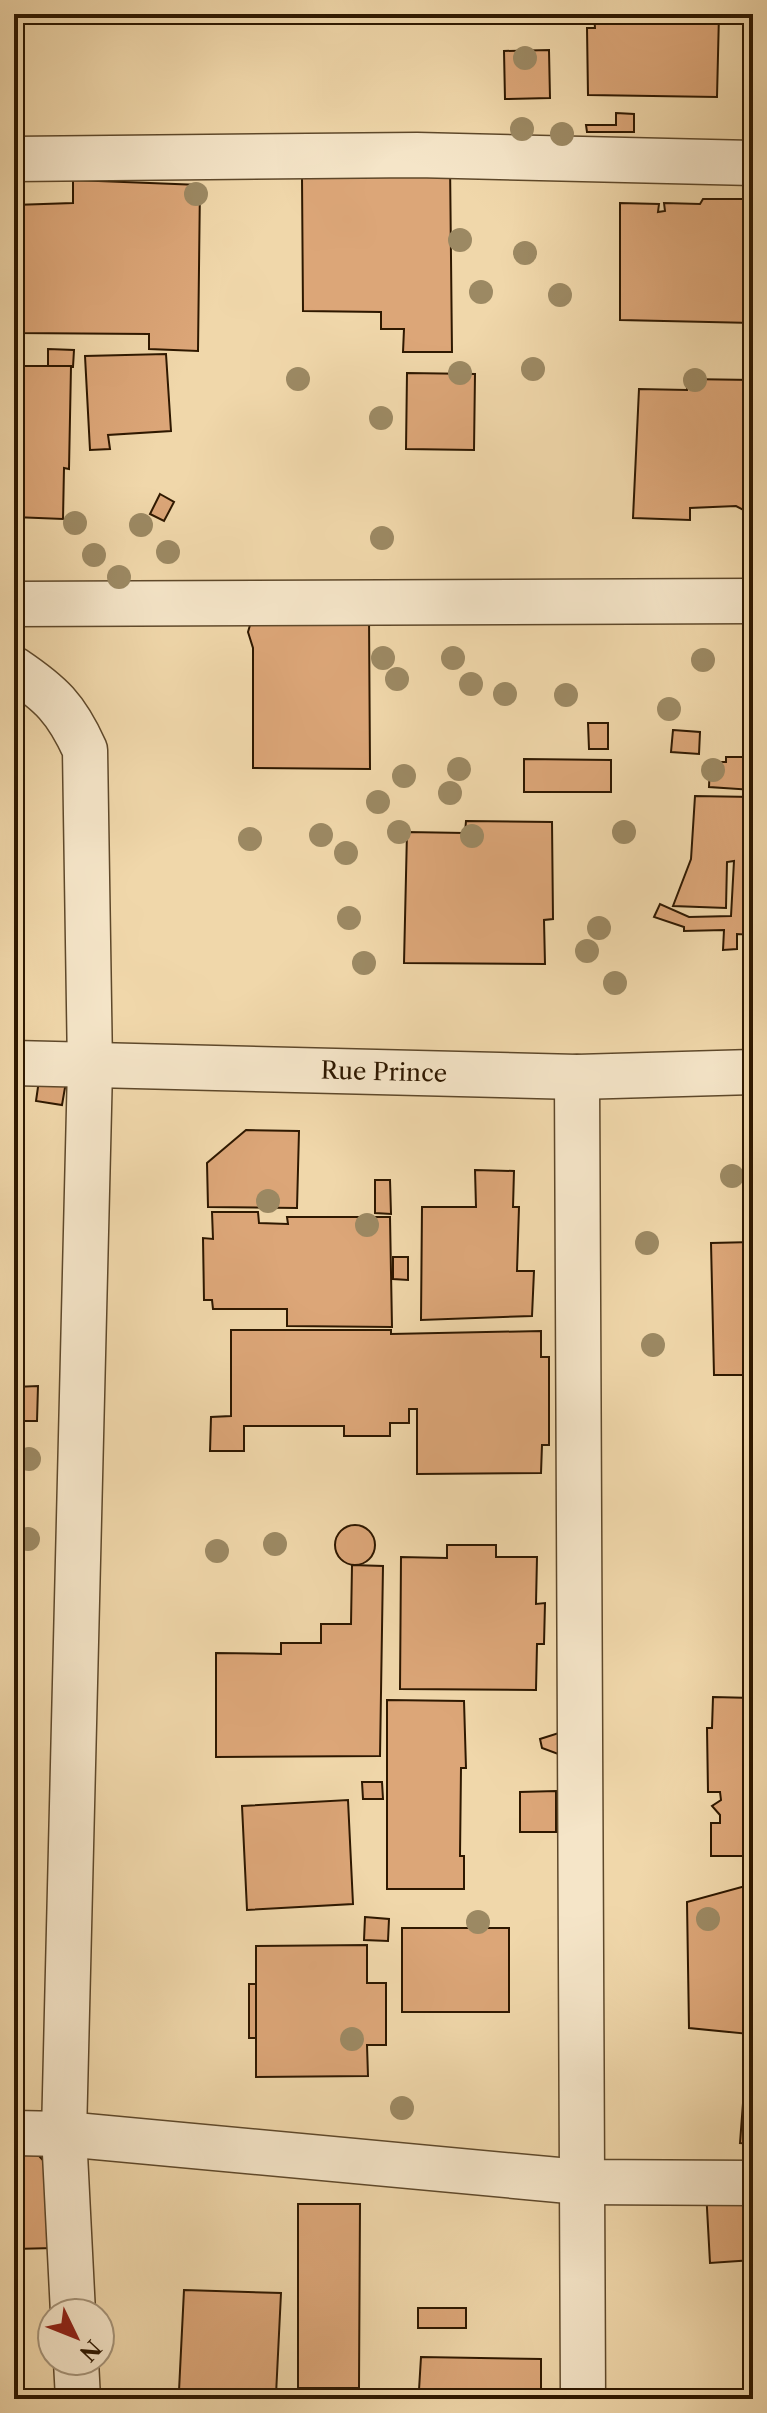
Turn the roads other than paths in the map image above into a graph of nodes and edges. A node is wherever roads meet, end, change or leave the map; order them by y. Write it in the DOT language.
graph roads {
  1 [pos="14,159"];
  2 [pos="753,163"];
  3 [pos="753,601"];
  4 [pos="14,604"];
  5 [pos="14,669"];
  6 [pos="14,1063"];
  7 [pos="90,1068"];
  8 [pos="753,1072"];
  9 [pos="577,1077"];
  10 [pos="14,2133"];
  11 [pos="64,2134"];
  12 [pos="580,2182"];
  13 [pos="753,2183"];
  14 [pos="72,2297"];
  15 [pos="77,2377"];
  16 [pos="78,2399"];
  17 [pos="583,2399"];
  1 -- 2 [label="street"];
  3 -- 4 [label="street"];
  5 -- 7 [label="street"];
  6 -- 7 [label="street, Rue Prince"];
  7 -- 9 [label="street, Rue Prince"];
  7 -- 11 [label="street"];
  8 -- 9 [label="street, Rue Prince"];
  9 -- 12 [label="street"];
  10 -- 11 [label="street"];
  11 -- 12 [label="street"];
  11 -- 14 [label="street"];
  12 -- 13 [label="street"];
  12 -- 17 [label="street"];
  15 -- 16 [label="street"];
}
